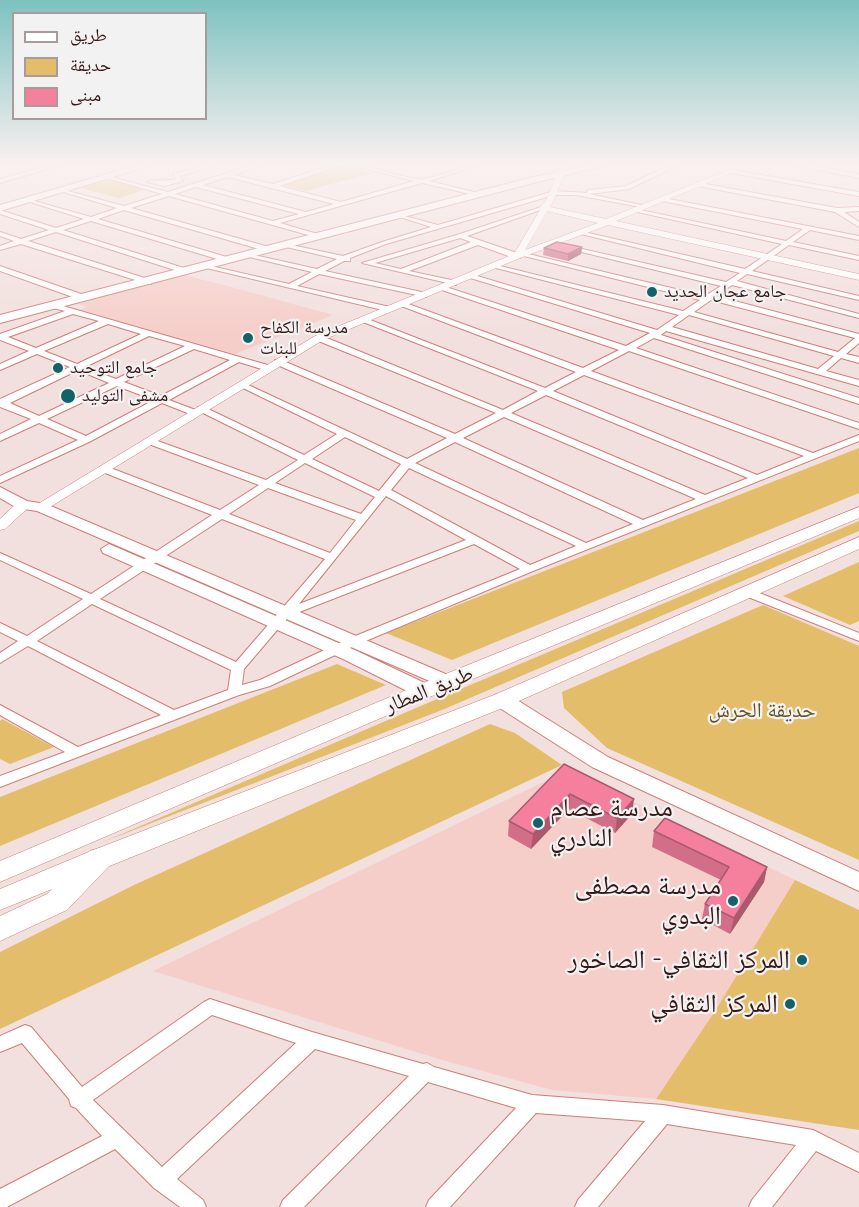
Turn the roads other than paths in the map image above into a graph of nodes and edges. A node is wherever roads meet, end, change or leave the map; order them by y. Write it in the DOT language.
graph roads {
  1 [pos="34,221"];
  2 [pos="81,221"];
  3 [pos="102,221"];
  4 [pos="169,221"];
  5 [pos="267,221"];
  6 [pos="278,221"];
  7 [pos="375,221"];
  8 [pos="420,221"];
  9 [pos="457,221"];
  10 [pos="504,221"];
  11 [pos="537,221"];
  12 [pos="606,221"];
  13 [pos="694,221"];
  14 [pos="774,221"];
  15 [pos="609,222"];
  16 [pos="273,223"];
  17 [pos="438,227"];
  18 [pos="809,228"];
  19 [pos="57,229"];
  20 [pos="580,233"];
  21 [pos="0,234"];
  22 [pos="319,236"];
  23 [pos="461,236"];
  24 [pos="859,238"];
  25 [pos="22,241"];
  26 [pos="478,242"];
  27 [pos="789,243"];
  28 [pos="553,244"];
  29 [pos="282,245"];
  30 [pos="0,248"];
  31 [pos="266,249"];
  32 [pos="245,255"];
  33 [pos="520,256"];
  34 [pos="768,257"];
  35 [pos="344,258"];
  36 [pos="859,258"];
  37 [pos="227,260"];
  38 [pos="366,263"];
  39 [pos="202,266"];
  40 [pos="496,267"];
  41 [pos="0,268"];
  42 [pos="184,271"];
  43 [pos="319,271"];
  44 [pos="402,271"];
  45 [pos="745,272"];
  46 [pos="471,277"];
  47 [pos="859,277"];
  48 [pos="148,282"];
  49 [pos="453,283"];
  50 [pos="729,284"];
  51 [pos="291,286"];
  52 [pos="440,288"];
  53 [pos="423,295"];
  54 [pos="84,298"];
  55 [pos="708,298"];
  56 [pos="859,298"];
  57 [pos="400,304"];
  58 [pos="57,306"];
  59 [pos="387,309"];
  60 [pos="73,311"];
  61 [pos="686,313"];
  62 [pos="859,316"];
  63 [pos="0,319"];
  64 [pos="362,320"];
  65 [pos="107,321"];
  66 [pos="658,332"];
  67 [pos="149,333"];
  68 [pos="0,337"];
  69 [pos="319,338"];
  70 [pos="859,338"];
  71 [pos="193,346"];
  72 [pos="627,349"];
  73 [pos="37,351"];
  74 [pos="839,354"];
  75 [pos="238,359"];
  76 [pos="859,360"];
  77 [pos="278,362"];
  78 [pos="76,366"];
  79 [pos="0,367"];
  80 [pos="268,368"];
  81 [pos="585,371"];
  82 [pos="819,372"];
  83 [pos="116,382"];
  84 [pos="859,383"];
  85 [pos="241,385"];
  86 [pos="545,391"];
  87 [pos="162,400"];
  88 [pos="859,401"];
  89 [pos="1,403"];
  90 [pos="198,411"];
  91 [pos="503,413"];
  92 [pos="36,420"];
  93 [pos="859,426"];
  94 [pos="345,433"];
  95 [pos="0,438"];
  96 [pos="455,438"];
  97 [pos="859,438"];
  98 [pos="86,440"];
  99 [pos="149,441"];
  100 [pos="812,456"];
  101 [pos="305,459"];
  102 [pos="407,463"];
  103 [pos="104,469"];
  104 [pos="756,478"];
  105 [pos="0,480"];
  106 [pos="267,484"];
  107 [pos="0,492"];
  108 [pos="382,493"];
  109 [pos="705,499"];
  110 [pos="31,506"];
  111 [pos="859,512"];
  112 [pos="220,515"];
  113 [pos="363,519"];
  114 [pos="643,524"];
  115 [pos="0,526"];
  116 [pos="475,540"];
  117 [pos="859,542"];
  118 [pos="586,547"];
  119 [pos="0,556"];
  120 [pos="332,558"];
  121 [pos="150,560"];
  122 [pos="529,569"];
  123 [pos="747,592"];
  124 [pos="88,600"];
  125 [pos="282,618"];
  126 [pos="0,627"];
  127 [pos="856,633"];
  128 [pos="27,641"];
  129 [pos="345,646"];
  130 [pos="0,659"];
  131 [pos="238,668"];
  132 [pos="448,682"];
  133 [pos="424,691"];
  134 [pos="234,692"];
  135 [pos="502,700"];
  136 [pos="0,709"];
  137 [pos="174,716"];
  138 [pos="77,752"];
  139 [pos="0,782"];
  140 [pos="100,858"];
  141 [pos="0,872"];
  142 [pos="859,882"];
  143 [pos="0,900"];
  144 [pos="0,929"];
  145 [pos="312,1040"];
  146 [pos="0,1044"];
  147 [pos="427,1071"];
  148 [pos="78,1100"];
  149 [pos="532,1104"];
  150 [pos="663,1114"];
  151 [pos="116,1138"];
  152 [pos="813,1139"];
  153 [pos="859,1163"];
  154 [pos="160,1181"];
  155 [pos="0,1200"];
  156 [pos="196,1207"];
  157 [pos="290,1207"];
  158 [pos="436,1207"];
  159 [pos="585,1207"];
  160 [pos="759,1207"];
  1 -- 19 [label="street"];
  2 -- 19 [label="street"];
  3 -- 37 [label="street"];
  4 -- 31 [label="street"];
  5 -- 16 [label="street"];
  6 -- 16 [label="street"];
  7 -- 22 [label="main road"];
  8 -- 17 [label="street"];
  9 -- 17 [label="street"];
  10 -- 23 [label="street"];
  11 -- 33 [label="street"];
  12 -- 15 [label="street"];
  13 -- 27 [label="street"];
  14 -- 18 [label="street"];
  15 -- 20 [label="street"];
  15 -- 34 [label="street"];
  16 -- 22 [label="street"];
  17 -- 23 [label="street"];
  17 -- 35 [label="street"];
  18 -- 24 [label="street"];
  18 -- 27 [label="street"];
  19 -- 25 [label="street"];
  19 -- 42 [label="street"];
  20 -- 28 [label="street"];
  20 -- 45 [label="street"];
  21 -- 25 [label="street"];
  22 -- 29 [label="main road"];
  23 -- 26 [label="street"];
  23 -- 38 [label="street"];
  25 -- 30 [label="street"];
  25 -- 48 [label="street"];
  26 -- 33 [label="street"];
  26 -- 44 [label="street"];
  27 -- 34 [label="street"];
  27 -- 36 [label="street"];
  28 -- 33 [label="street"];
  28 -- 50 [label="street"];
  29 -- 31 [label="main road"];
  29 -- 35 [label="street"];
  31 -- 32 [label="main road"];
  32 -- 37 [label="main road"];
  32 -- 43 [label="street"];
  33 -- 40 [label="street"];
  33 -- 55 [label="street"];
  34 -- 45 [label="street"];
  34 -- 47 [label="street"];
  35 -- 38 [label="street"];
  35 -- 43 [label="street"];
  37 -- 39 [label="main road"];
  38 -- 44 [label="street"];
  39 -- 42 [label="main road"];
  39 -- 51 [label="street"];
  40 -- 46 [label="street"];
  40 -- 61 [label="street"];
  41 -- 54 [label="street"];
  42 -- 48 [label="main road"];
  43 -- 51 [label="street"];
  43 -- 53 [label="street"];
  44 -- 49 [label="street"];
  45 -- 50 [label="street"];
  45 -- 56 [label="street"];
  46 -- 49 [label="street"];
  46 -- 66 [label="street"];
  48 -- 54 [label="main road"];
  49 -- 52 [label="street"];
  50 -- 55 [label="street"];
  50 -- 62 [label="street"];
  51 -- 59 [label="street"];
  52 -- 53 [label="street"];
  52 -- 72 [label="street"];
  53 -- 57 [label="street"];
  54 -- 58 [label="main road"];
  55 -- 61 [label="street"];
  55 -- 70 [label="street"];
  57 -- 59 [label="street"];
  57 -- 81 [label="street"];
  58 -- 60 [label="street"];
  58 -- 63 [label="main road"];
  59 -- 64 [label="street"];
  60 -- 65 [label="street"];
  60 -- 68 [label="street"];
  61 -- 66 [label="street"];
  61 -- 74 [label="street"];
  64 -- 69 [label="street"];
  64 -- 86 [label="street"];
  65 -- 67 [label="street"];
  65 -- 73 [label="street"];
  66 -- 72 [label="street"];
  66 -- 82 [label="street"];
  66 -- 88 [label="street"];
  67 -- 71 [label="street"];
  67 -- 78 [label="street"];
  68 -- 73 [label="street"];
  69 -- 77 [label="street"];
  69 -- 91 [label="street"];
  70 -- 74 [label="street"];
  71 -- 75 [label="street"];
  71 -- 83 [label="street"];
  72 -- 81 [label="street"];
  72 -- 93 [label="street"];
  73 -- 78 [label="street"];
  73 -- 79 [label="street"];
  74 -- 76 [label="street"];
  74 -- 82 [label="street"];
  75 -- 80 [label="street"];
  75 -- 87 [label="street"];
  77 -- 80 [label="street"];
  77 -- 96 [label="street"];
  78 -- 83 [label="street"];
  78 -- 89 [label="street"];
  80 -- 85 [label="street"];
  81 -- 86 [label="street"];
  81 -- 100 [label="street"];
  82 -- 84 [label="street"];
  83 -- 87 [label="street"];
  83 -- 92 [label="street"];
  85 -- 90 [label="street"];
  85 -- 94 [label="street"];
  86 -- 91 [label="street"];
  86 -- 104 [label="street"];
  87 -- 90 [label="street"];
  87 -- 98 [label="street"];
  89 -- 92 [label="street"];
  90 -- 99 [label="street"];
  90 -- 101 [label="street"];
  91 -- 96 [label="street"];
  91 -- 109 [label="street"];
  92 -- 95 [label="street"];
  92 -- 98 [label="street"];
  94 -- 101 [label="street"];
  94 -- 102 [label="street"];
  96 -- 102 [label="street"];
  96 -- 114 [label="street"];
  97 -- 100 [label="street"];
  98 -- 105 [label="street"];
  99 -- 103 [label="street"];
  99 -- 106 [label="street"];
  100 -- 104 [label="street"];
  101 -- 106 [label="street"];
  101 -- 108 [label="street"];
  102 -- 108 [label="street"];
  102 -- 118 [label="street"];
  103 -- 110 [label="street"];
  103 -- 112 [label="street"];
  104 -- 109 [label="street"];
  106 -- 112 [label="street"];
  106 -- 113 [label="street"];
  107 -- 110 [label="main road"];
  108 -- 113 [label="street"];
  108 -- 116 [label="street"];
  109 -- 114 [label="street"];
  110 -- 115 [label="street"];
  110 -- 121 [label="main road"];
  111 -- 132 [label="main road, طريق المطار"];
  112 -- 120 [label="street"];
  112 -- 121 [label="street"];
  113 -- 120 [label="street"];
  114 -- 118 [label="street"];
  116 -- 122 [label="street"];
  116 -- 125 [label="street"];
  117 -- 123 [label="main road, طريق المطار"];
  118 -- 122 [label="street"];
  119 -- 124 [label="street"];
  120 -- 125 [label="street"];
  121 -- 124 [label="street"];
  121 -- 125 [label="main road"];
  122 -- 129 [label="street"];
  123 -- 127 [label="street"];
  123 -- 135 [label="main road, طريق المطار"];
  124 -- 128 [label="street"];
  124 -- 131 [label="street"];
  125 -- 129 [label="main road"];
  125 -- 131 [label="street"];
  126 -- 128 [label="street"];
  128 -- 130 [label="street"];
  128 -- 137 [label="street"];
  129 -- 132 [label="main road"];
  129 -- 133 [label="main road"];
  129 -- 134 [label="street"];
  131 -- 134 [label="street"];
  132 -- 133 [label="main road, طريق المطار"];
  133 -- 141 [label="main road, طريق المطار"];
  134 -- 137 [label="street"];
  135 -- 140 [label="main road, طريق المطار"];
  135 -- 142 [label="main road"];
  136 -- 138 [label="street"];
  137 -- 138 [label="street"];
  138 -- 139 [label="street"];
  140 -- 143 [label="main road, طريق المطار"];
  140 -- 144 [label="highway"];
  145 -- 147 [label="street"];
  145 -- 148 [label="street"];
  145 -- 154 [label="street"];
  146 -- 148 [label="street"];
  147 -- 149 [label="street"];
  147 -- 157 [label="street"];
  148 -- 151 [label="street"];
  149 -- 150 [label="street"];
  149 -- 158 [label="street"];
  150 -- 152 [label="street"];
  150 -- 159 [label="street"];
  151 -- 154 [label="street"];
  151 -- 155 [label="street"];
  152 -- 153 [label="street"];
  152 -- 160 [label="street"];
  154 -- 156 [label="street"];
}
